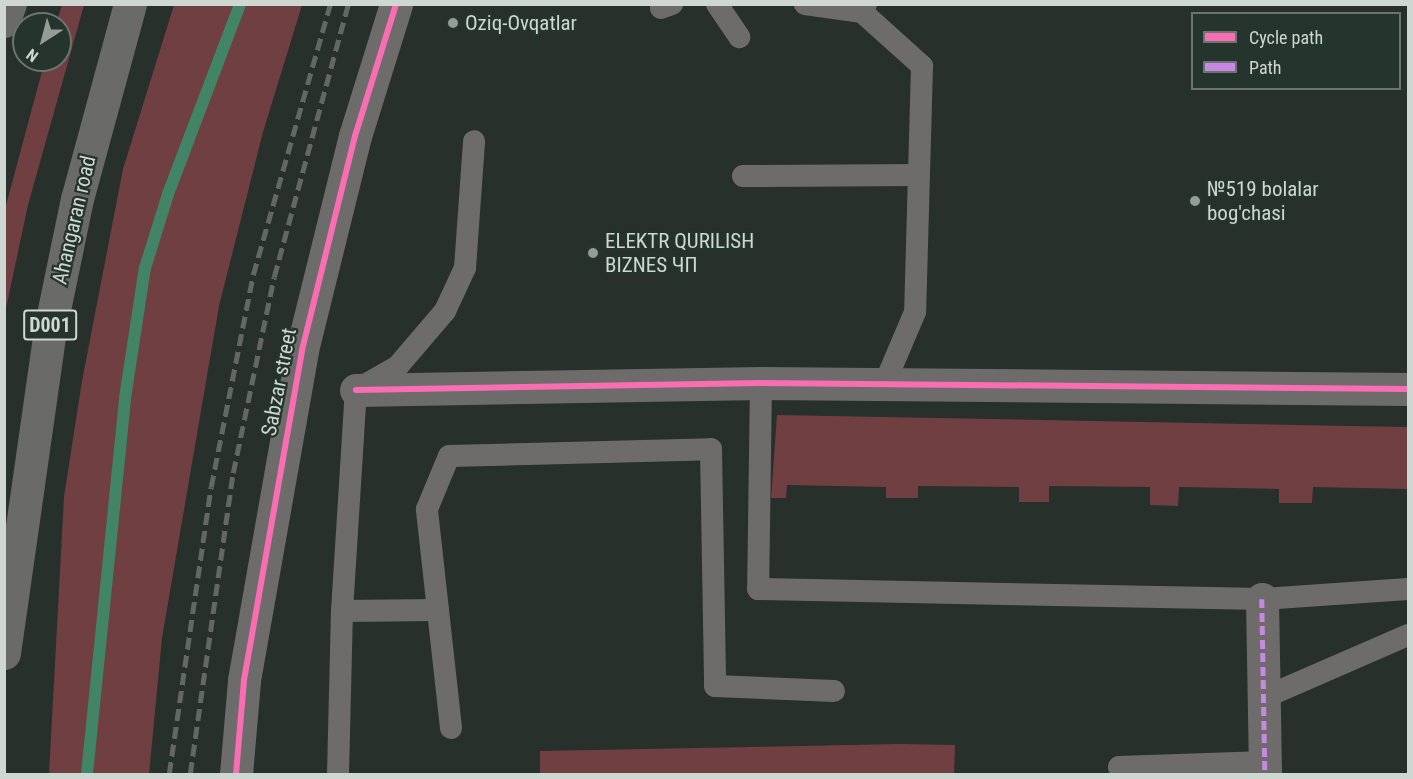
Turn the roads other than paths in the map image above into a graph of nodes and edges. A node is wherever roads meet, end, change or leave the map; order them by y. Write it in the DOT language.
graph roads {
  1 [pos="10,4"];
  2 [pos="130,4"];
  3 [pos="396,4"];
  4 [pos="717,4"];
  5 [pos="804,4"];
  6 [pos="864,8"];
  7 [pos="4,21"];
  8 [pos="739,38"];
  9 [pos="474,141"];
  10 [pos="919,175"];
  11 [pos="743,176"];
  12 [pos="761,383"];
  13 [pos="884,385"];
  14 [pos="1408,389"];
  15 [pos="356,390"];
  16 [pos="1408,589"];
  17 [pos="1262,599"];
  18 [pos="438,610"];
  19 [pos="342,611"];
  20 [pos="1408,635"];
  21 [pos="4,653"];
  22 [pos="834,691"];
  23 [pos="1263,698"];
  24 [pos="451,728"];
  25 [pos="1119,767"];
  26 [pos="1265,768"];
  27 [pos="236,774"];
  28 [pos="338,774"];
  1 -- 7 [label="highway"];
  2 -- 21 [label="highway, Ahangaran road / D001"];
  3 -- 27 [label="street, Sabzar street"];
  4 -- 8 [label="lane"];
  5 -- 6 [label="lane"];
  6 -- 10 [label="lane"];
  9 -- 15 [label="lane"];
  10 -- 11 [label="lane"];
  10 -- 13 [label="lane"];
  12 -- 13 [label="street"];
  12 -- 15 [label="street"];
  12 -- 17 [label="lane"];
  13 -- 14 [label="street"];
  15 -- 19 [label="lane"];
  16 -- 17 [label="lane"];
  17 -- 23 [label="street"];
  18 -- 19 [label="lane"];
  18 -- 22 [label="lane"];
  18 -- 24 [label="lane"];
  19 -- 28 [label="lane"];
  20 -- 23 [label="lane"];
  23 -- 26 [label="street"];
  25 -- 26 [label="lane"];
}
